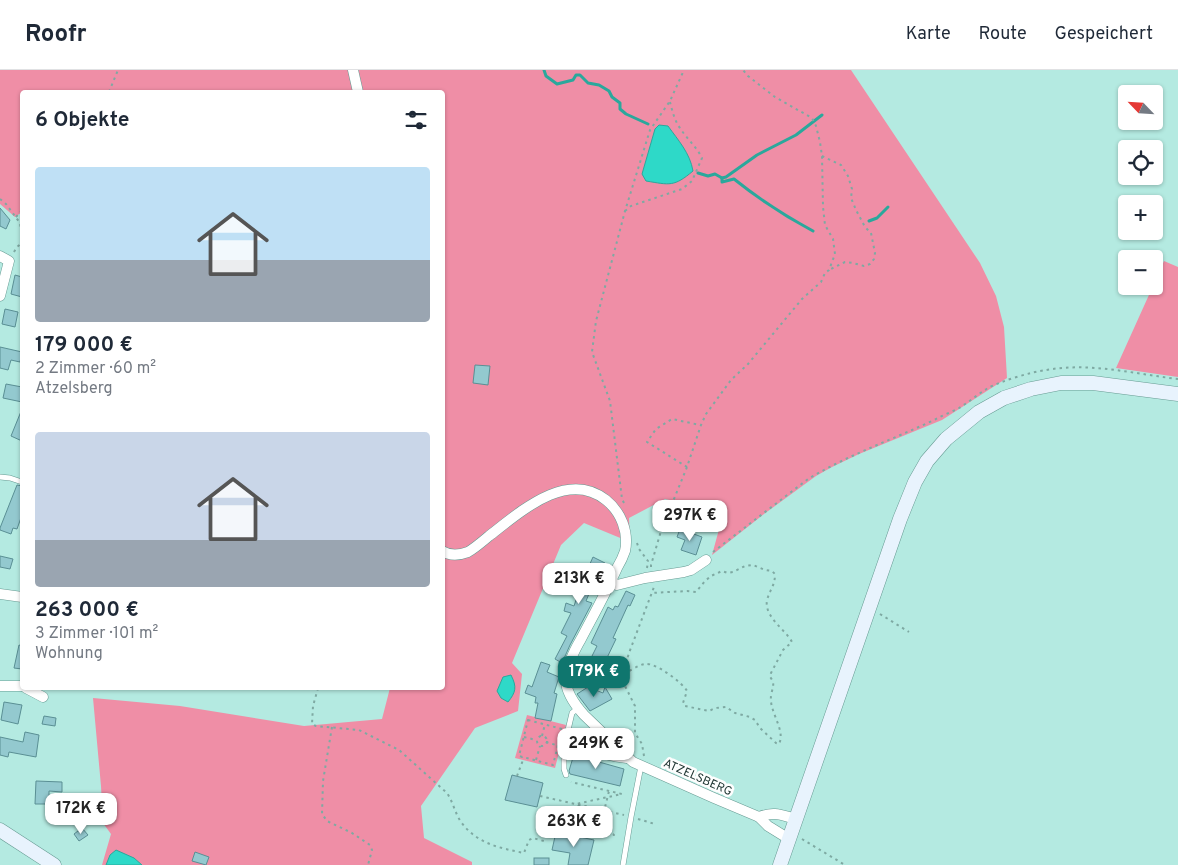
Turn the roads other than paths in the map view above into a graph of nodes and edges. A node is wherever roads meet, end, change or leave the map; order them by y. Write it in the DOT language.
graph roads {
  1 [pos="353,70"];
  2 [pos="358,90"];
  3 [pos="5,258"];
  4 [pos="0,296"];
  5 [pos="1178,394"];
  6 [pos="0,477"];
  7 [pos="20,481"];
  8 [pos="445,552"];
  9 [pos="706,560"];
  10 [pos="611,582"];
  11 [pos="0,594"];
  12 [pos="20,598"];
  13 [pos="0,686"];
  14 [pos="20,686"];
  15 [pos="30,690"];
  16 [pos="43,697"];
  17 [pos="578,708"];
  18 [pos="564,747"];
  19 [pos="637,764"];
  20 [pos="566,775"];
  21 [pos="759,817"];
  22 [pos="796,819"];
  23 [pos="0,830"];
  24 [pos="790,836"];
  25 [pos="54,865"];
  26 [pos="623,865"];
  27 [pos="780,865"];
  1 -- 2 [label="street"];
  3 -- 4 [label="street"];
  5 -- 22 [label="street"];
  6 -- 7 [label="lane"];
  8 -- 10 [label="street, ATZELSBERG"];
  9 -- 10 [label="street"];
  10 -- 17 [label="street, ATZELSBERG"];
  11 -- 12 [label="street"];
  13 -- 14 [label="street"];
  15 -- 16 [label="street"];
  17 -- 18 [label="lane"];
  17 -- 19 [label="street, ATZELSBERG"];
  18 -- 19 [label="lane"];
  18 -- 20 [label="lane"];
  19 -- 21 [label="street, ATZELSBERG"];
  19 -- 26 [label="lane"];
  21 -- 22 [label="street, ATZELSBERG"];
  21 -- 24 [label="street, ATZELSBERG"];
  22 -- 24 [label="street"];
  23 -- 25 [label="street"];
  24 -- 27 [label="street"];
}
